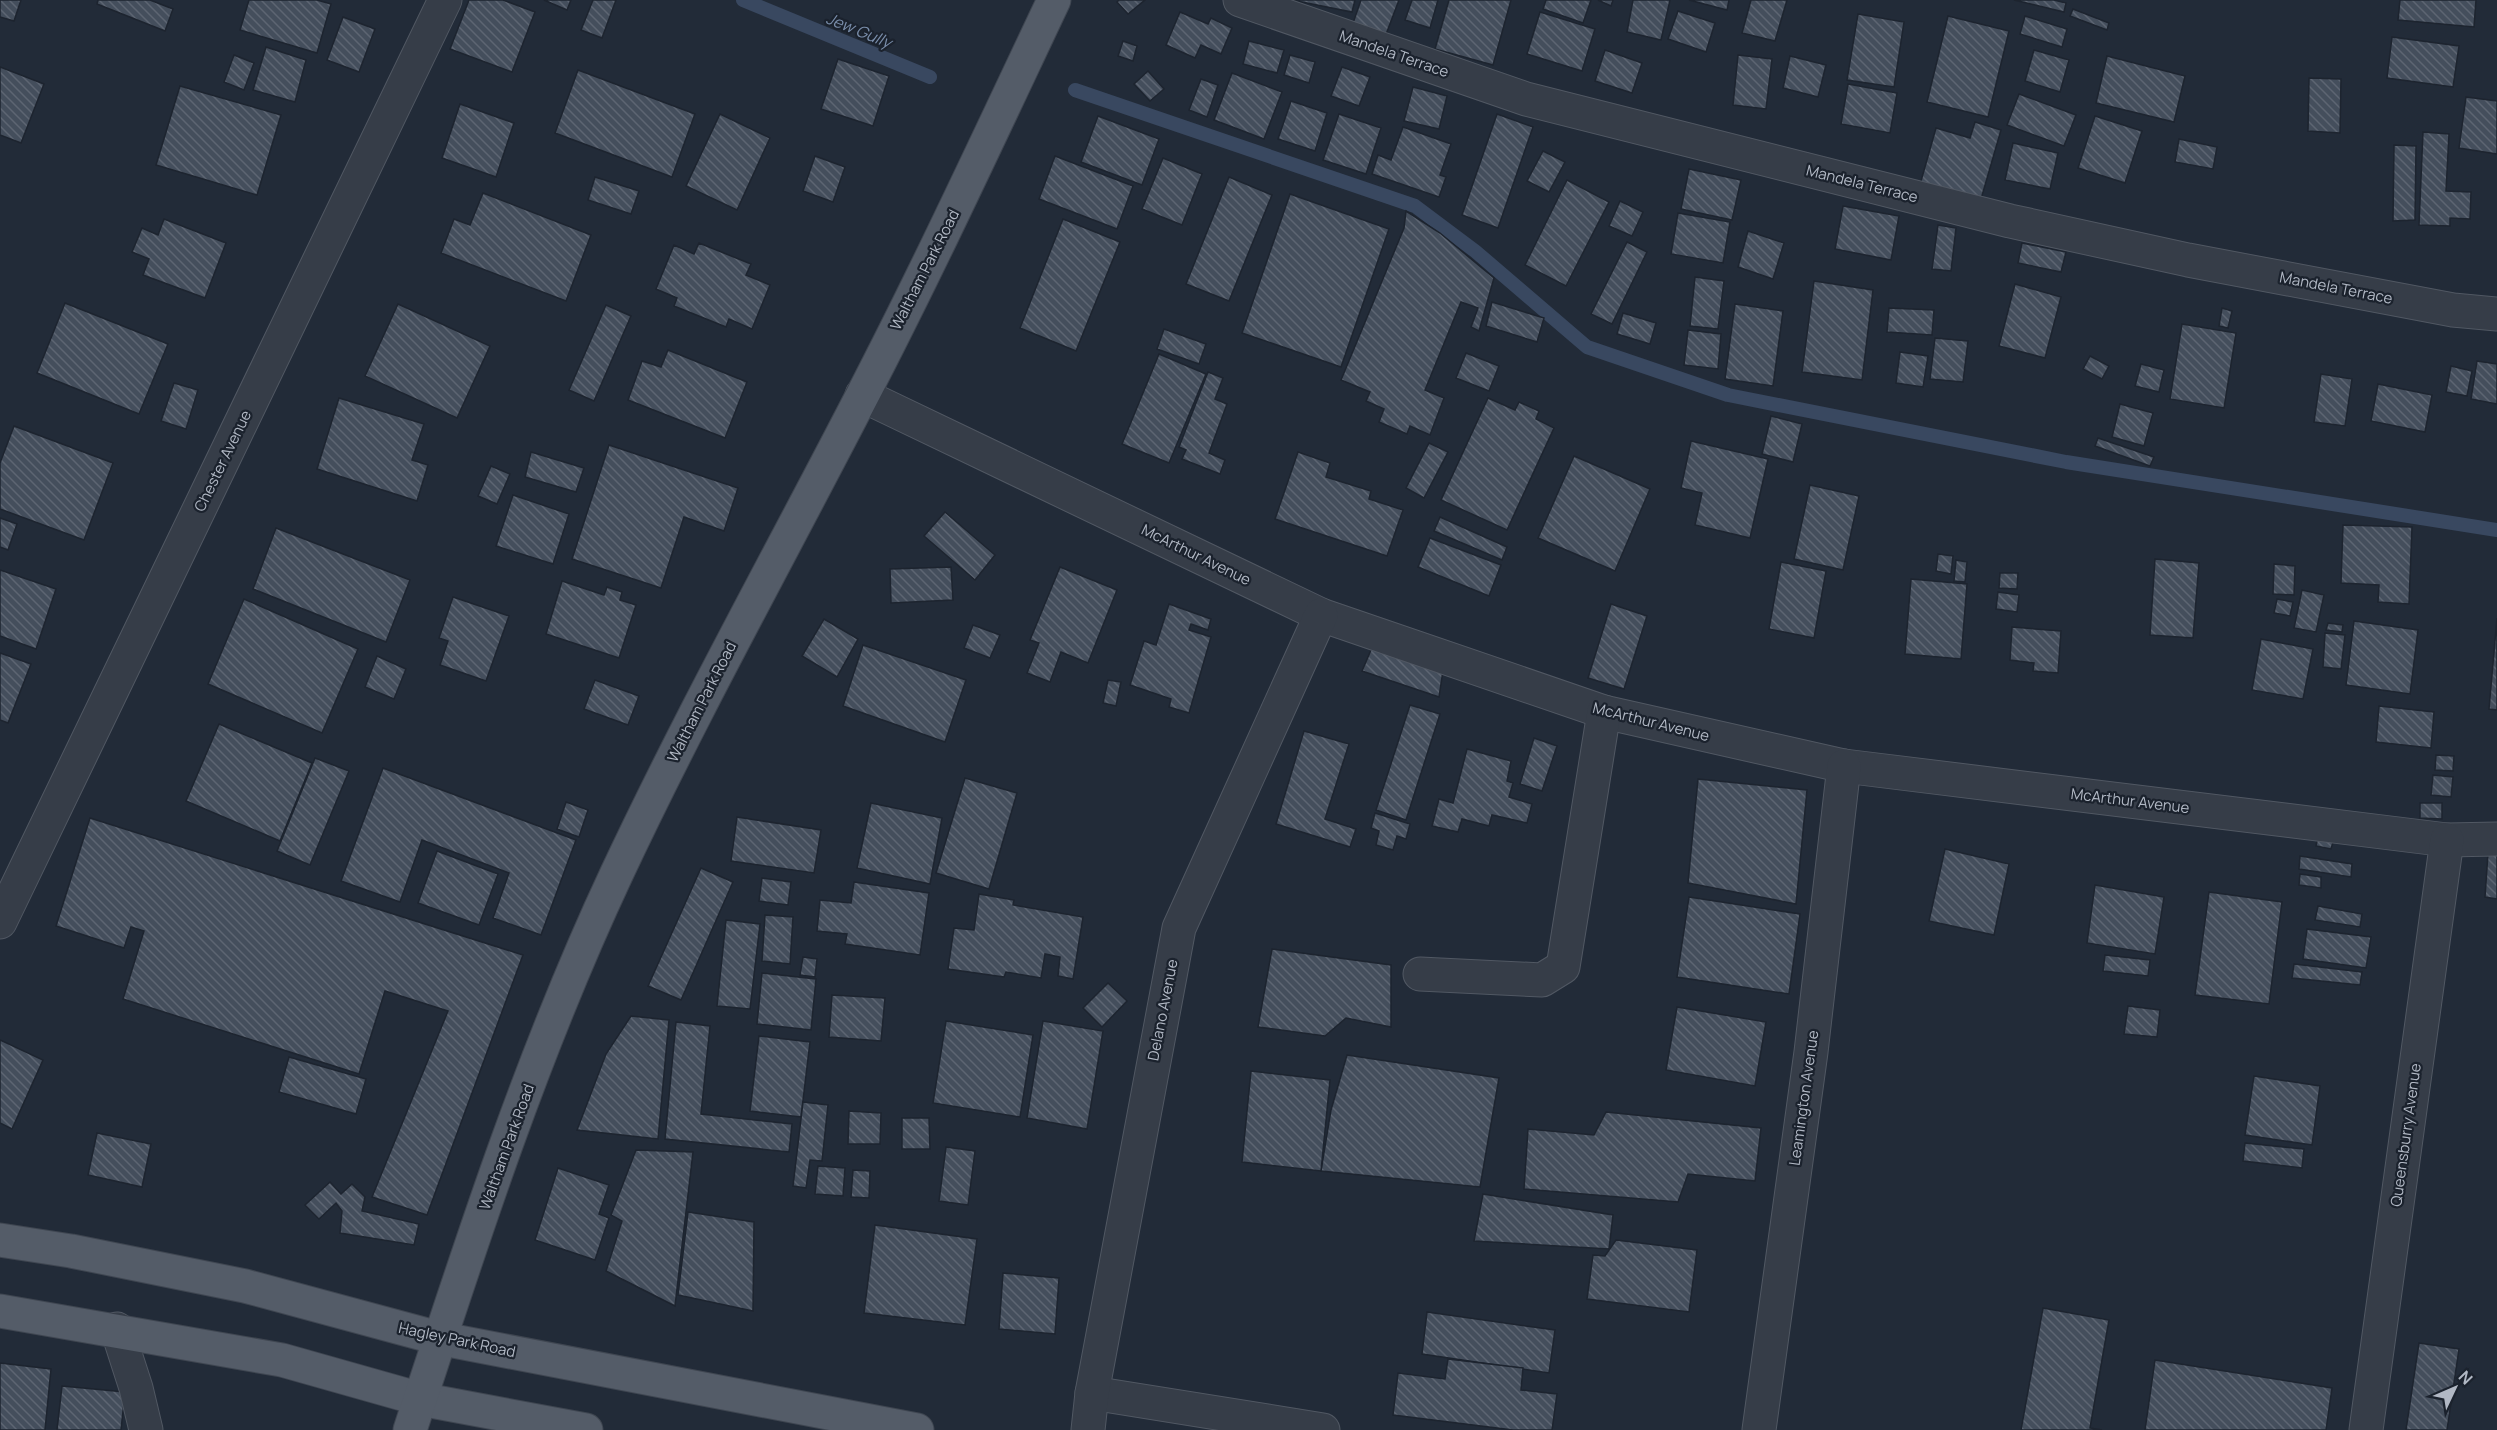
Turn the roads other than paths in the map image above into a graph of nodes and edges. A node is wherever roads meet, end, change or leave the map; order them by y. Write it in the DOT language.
graph roads {
  1 [pos="445,0"];
  2 [pos="1054,0"];
  3 [pos="1240,0"];
  4 [pos="2497,314"];
  5 [pos="862,395"];
  6 [pos="1321,615"];
  7 [pos="1604,712"];
  8 [pos="1844,766"];
  9 [pos="2497,839"];
  10 [pos="2447,840"];
  11 [pos="0,922"];
  12 [pos="1419,974"];
  13 [pos="0,1240"];
  14 [pos="0,1311"];
  15 [pos="117,1329"];
  16 [pos="438,1338"];
  17 [pos="1092,1393"];
  18 [pos="420,1399"];
  19 [pos="146,1430"];
  20 [pos="410,1430"];
  21 [pos="586,1430"];
  22 [pos="917,1430"];
  23 [pos="1088,1430"];
  24 [pos="1323,1430"];
  25 [pos="1760,1430"];
  26 [pos="2366,1430"];
  1 -- 11 [label="street, Chester Avenue"];
  2 -- 5 [label="main road, Waltham Park Road"];
  3 -- 4 [label="street, Mandela Terrace"];
  5 -- 6 [label="street, McArthur Avenue"];
  5 -- 16 [label="main road, Waltham Park Road"];
  6 -- 7 [label="street, McArthur Avenue"];
  6 -- 17 [label="street, Delano Avenue"];
  7 -- 8 [label="street, McArthur Avenue"];
  7 -- 12 [label="street"];
  8 -- 10 [label="street, McArthur Avenue"];
  8 -- 25 [label="street, Leamington Avenue"];
  9 -- 10 [label="street, McArthur Avenue"];
  10 -- 26 [label="street, Queensburry Avenue"];
  13 -- 16 [label="main road, Hagley Park Road"];
  14 -- 15 [label="main road"];
  15 -- 18 [label="main road"];
  15 -- 19 [label="street"];
  16 -- 18 [label="main road, Waltham Park Road"];
  16 -- 22 [label="main road, Hagley Park Road"];
  17 -- 23 [label="street, Delano Avenue"];
  17 -- 24 [label="street"];
  18 -- 20 [label="main road, Waltham Park Road"];
  18 -- 21 [label="main road"];
}
